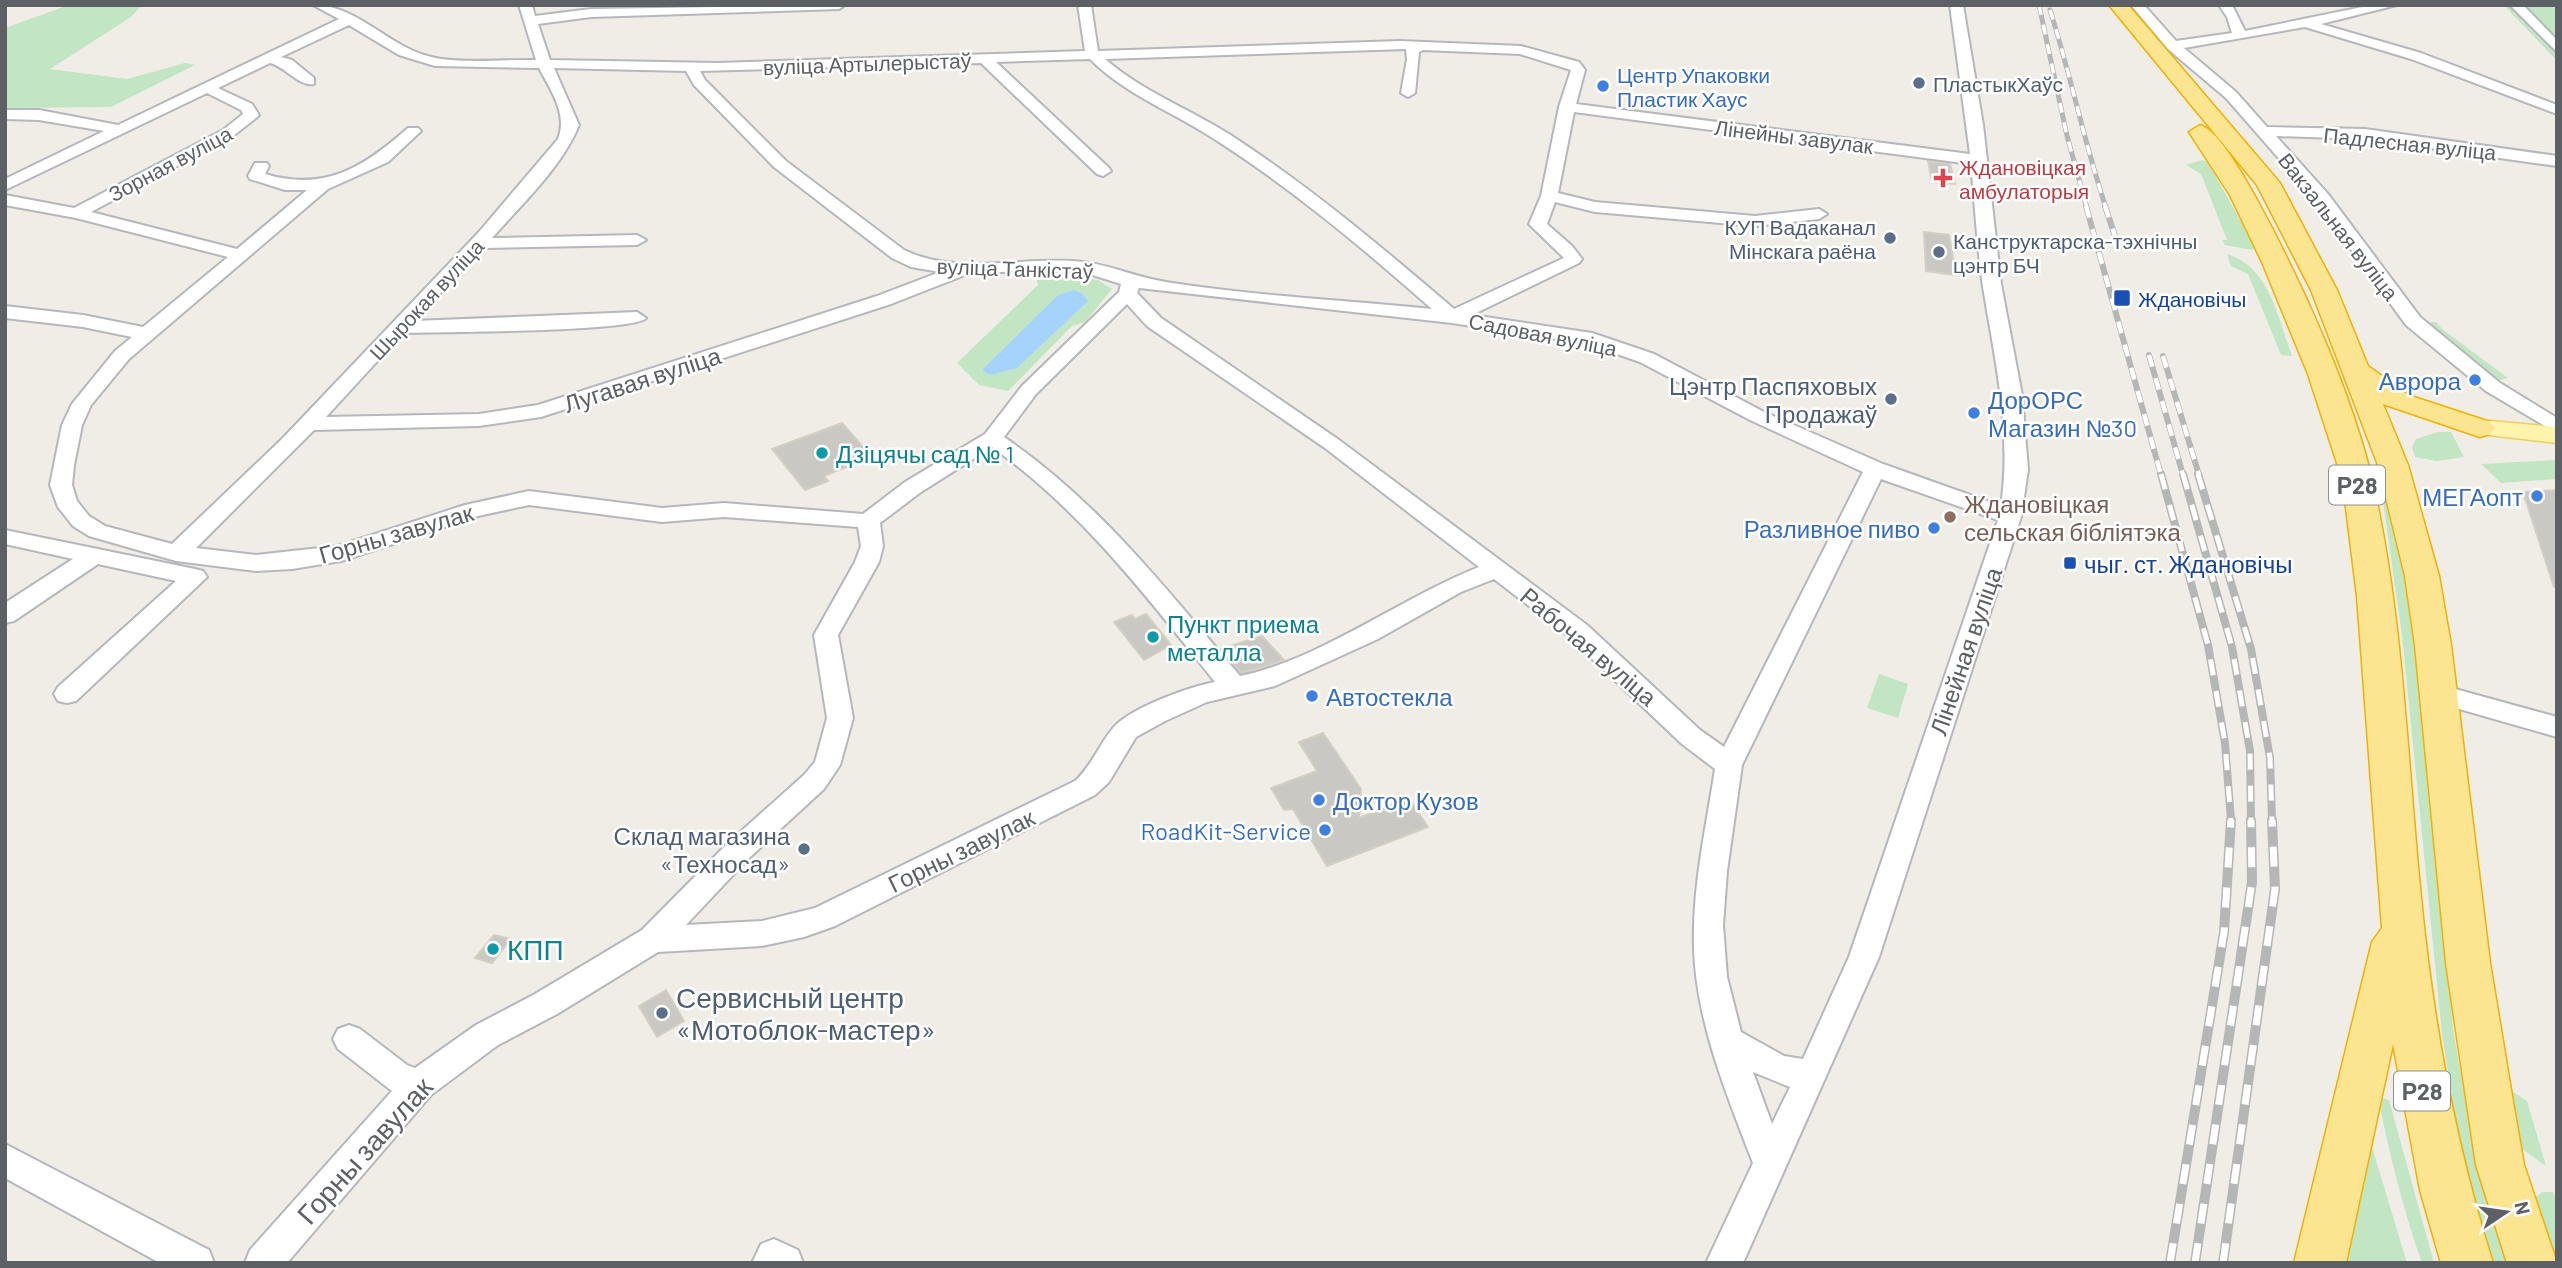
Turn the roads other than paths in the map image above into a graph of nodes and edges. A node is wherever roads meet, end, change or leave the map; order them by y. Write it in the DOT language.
graph roads {
  1 [pos="319,5"];
  2 [pos="839,5"];
  3 [pos="1084,5"];
  4 [pos="1956,5"];
  5 [pos="2099,5"];
  6 [pos="2118,5"];
  7 [pos="2137,5"];
  8 [pos="2225,5"];
  9 [pos="2391,5"];
  10 [pos="2516,5"];
  11 [pos="527,13"];
  12 [pos="350,19"];
  13 [pos="2304,23"];
  14 [pos="2241,36"];
  15 [pos="2173,46"];
  16 [pos="1424,47"];
  17 [pos="2557,48"];
  18 [pos="1092,54"];
  19 [pos="268,58"];
  20 [pos="986,60"];
  21 [pos="545,65"];
  22 [pos="691,68"];
  23 [pos="309,81"];
  24 [pos="207,88"];
  25 [pos="1408,93"];
  26 [pos="1566,107"];
  27 [pos="2557,110"];
  28 [pos="5,114"];
  29 [pos="122,130"];
  30 [pos="413,131"];
  31 [pos="2263,131"];
  32 [pos="1979,160"];
  33 [pos="2557,162"];
  34 [pos="261,166"];
  35 [pos="1103,171"];
  36 [pos="5,186"];
  37 [pos="322,186"];
  38 [pos="1549,196"];
  39 [pos="5,200"];
  40 [pos="76,213"];
  41 [pos="1819,214"];
  42 [pos="637,240"];
  43 [pos="479,243"];
  44 [pos="242,255"];
  45 [pos="959,270"];
  46 [pos="1129,288"];
  47 [pos="5,312"];
  48 [pos="1452,317"];
  49 [pos="637,318"];
  50 [pos="398,327"];
  51 [pos="148,334"];
  52 [pos="2359,372"];
  53 [pos="312,424"];
  54 [pos="2557,427"];
  55 [pos="2480,428"];
  56 [pos="2557,435"];
  57 [pos="992,438"];
  58 [pos="2393,465"];
  59 [pos="1875,469"];
  60 [pos="2010,517"];
  61 [pos="868,521"];
  62 [pos="5,537"];
  63 [pos="176,553"];
  64 [pos="94,556"];
  65 [pos="1496,569"];
  66 [pos="5,615"];
  67 [pos="1234,687"];
  68 [pos="2437,693"];
  69 [pos="67,694"];
  70 [pos="2557,727"];
  71 [pos="1729,765"];
  72 [pos="2400,914"];
  73 [pos="653,939"];
  74 [pos="349,1039"];
  75 [pos="1730,1042"];
  76 [pos="1812,1076"];
  77 [pos="419,1084"];
  78 [pos="5,1160"];
  79 [pos="1771,1165"];
  80 [pos="196,1263"];
  81 [pos="263,1263"];
  82 [pos="770,1263"];
  83 [pos="785,1263"];
  84 [pos="1724,1263"];
  85 [pos="2320,1263"];
  86 [pos="2467,1263"];
  87 [pos="2533,1263"];
  1 -- 12 [label="street, вуліца Артылерыстаў"];
  2 -- 11 [label="street"];
  3 -- 18 [label="street"];
  4 -- 32 [label="street, Лінейная вуліца"];
  5 -- 72 [label="highway, Р28"];
  6 -- 52 [label="highway, Р28"];
  7 -- 15 [label="street, Вакзальная вуліца"];
  8 -- 14 [label="street"];
  9 -- 13 [label="street"];
  10 -- 17 [label="street"];
  11 -- 21 [label="street, Шырокая вуліца"];
  12 -- 19 [label="street, Зорная вуліца"];
  12 -- 21 [label="street, вуліца Артылерыстаў"];
  13 -- 14 [label="street"];
  13 -- 27 [label="street"];
  14 -- 15 [label="street"];
  15 -- 31 [label="street, Вакзальная вуліца"];
  16 -- 18 [label="street, вуліца Артылерыстаў"];
  16 -- 25 [label="street"];
  16 -- 26 [label="street, вуліца Артылерыстаў"];
  18 -- 20 [label="street, вуліца Артылерыстаў"];
  18 -- 48 [label="street, Садовая вуліца"];
  19 -- 23 [label="street"];
  19 -- 24 [label="street, Зорная вуліца"];
  20 -- 22 [label="street, вуліца Артылерыстаў"];
  20 -- 35 [label="street"];
  21 -- 22 [label="street, вуліца Артылерыстаў"];
  21 -- 43 [label="street, Шырокая вуліца"];
  22 -- 45 [label="street, вуліца Танкістаў"];
  24 -- 29 [label="street, Зорная вуліца"];
  24 -- 40 [label="street, Зорная вуліца"];
  26 -- 32 [label="street, Лінейны завулак"];
  26 -- 38 [label="street"];
  28 -- 29 [label="street"];
  29 -- 36 [label="street, Зорная вуліца"];
  30 -- 37 [label="street"];
  31 -- 33 [label="street, Падлесная вуліца"];
  31 -- 54 [label="street, Вакзальная вуліца"];
  32 -- 60 [label="street, Лінейная вуліца"];
  34 -- 37 [label="street"];
  37 -- 44 [label="street"];
  38 -- 41 [label="street"];
  38 -- 48 [label="street"];
  39 -- 40 [label="street, Зорная вуліца"];
  40 -- 44 [label="street, Зорная вуліца"];
  42 -- 43 [label="street"];
  43 -- 50 [label="street, Шырокая вуліца"];
  44 -- 51 [label="street"];
  45 -- 46 [label="street, вуліца Танкістаў"];
  45 -- 53 [label="street, Лугавая вуліца"];
  46 -- 48 [label="street, вуліца Танкістаў"];
  46 -- 57 [label="street"];
  46 -- 65 [label="street, Рабочая вуліца"];
  47 -- 51 [label="street"];
  48 -- 59 [label="street, Садовая вуліца"];
  49 -- 50 [label="street"];
  50 -- 53 [label="street, Шырокая вуліца"];
  51 -- 63 [label="street, Горны завулак"];
  52 -- 55 [label="highway"];
  52 -- 58 [label="highway, Р28"];
  53 -- 63 [label="street, Шырокая вуліца"];
  55 -- 56 [label="main road"];
  55 -- 58 [label="highway"];
  57 -- 61 [label="street"];
  57 -- 67 [label="street"];
  58 -- 68 [label="highway, Р28"];
  59 -- 60 [label="street, Садовая вуліца"];
  59 -- 71 [label="street"];
  60 -- 76 [label="street, Лінейная вуліца"];
  61 -- 63 [label="street, Горны завулак"];
  61 -- 73 [label="street, Горны завулак"];
  62 -- 64 [label="street"];
  64 -- 66 [label="street"];
  64 -- 69 [label="street"];
  65 -- 67 [label="street, Горны завулак"];
  65 -- 71 [label="street, Рабочая вуліца"];
  67 -- 73 [label="street, Горны завулак"];
  68 -- 70 [label="street"];
  68 -- 87 [label="highway, Р28"];
  71 -- 75 [label="street"];
  72 -- 85 [label="highway, Р28"];
  72 -- 86 [label="highway, Р28"];
  73 -- 77 [label="street, Горны завулак"];
  74 -- 77 [label="street"];
  75 -- 76 [label="street"];
  75 -- 79 [label="street"];
  76 -- 79 [label="street, Лінейная вуліца"];
  77 -- 81 [label="street, Горны завулак"];
  78 -- 80 [label="street"];
  79 -- 84 [label="street, Лінейная вуліца"];
  82 -- 83 [label="street"];
}
